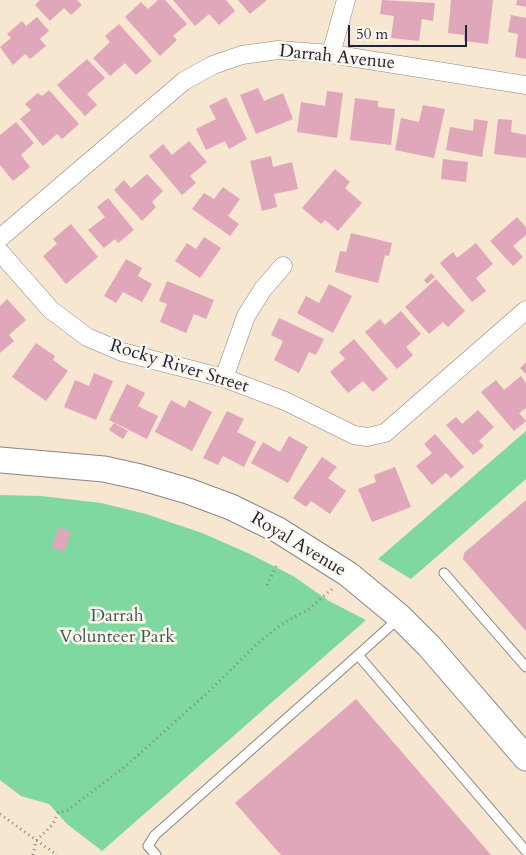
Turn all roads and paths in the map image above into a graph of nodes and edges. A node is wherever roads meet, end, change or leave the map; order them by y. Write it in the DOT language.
graph roads {
  1 [pos="346,0"];
  2 [pos="331,54"];
  3 [pos="526,85"];
  4 [pos="0,238"];
  5 [pos="0,252"];
  6 [pos="283,266"];
  7 [pos="526,310"];
  8 [pos="224,378"];
  9 [pos="0,460"];
  10 [pos="277,565"];
  11 [pos="444,572"];
  12 [pos="348,574"];
  13 [pos="267,585"];
  14 [pos="400,617"];
  15 [pos="358,655"];
  16 [pos="526,667"];
  17 [pos="526,758"];
  18 [pos="0,814"];
  19 [pos="36,840"];
  20 [pos="526,851"];
  21 [pos="33,855"];
  22 [pos="57,855"];
  23 [pos="156,855"];
  1 -- 2 [label="street"];
  2 -- 3 [label="street, Darrah Avenue"];
  2 -- 4 [label="street, Darrah Avenue"];
  5 -- 8 [label="street, Rocky River Street"];
  6 -- 8 [label="street"];
  7 -- 8 [label="street, Rocky River Street"];
  9 -- 12 [label="main road, Royal Avenue"];
  10 -- 13 [label="path"];
  11 -- 16 [label="lane"];
  12 -- 14 [label="main road, Royal Avenue"];
  12 -- 19 [label="path"];
  14 -- 15 [label="lane"];
  14 -- 17 [label="main road, Royal Avenue"];
  15 -- 20 [label="lane"];
  15 -- 23 [label="lane"];
  18 -- 19 [label="path"];
  19 -- 21 [label="path"];
  19 -- 22 [label="path"];
}
